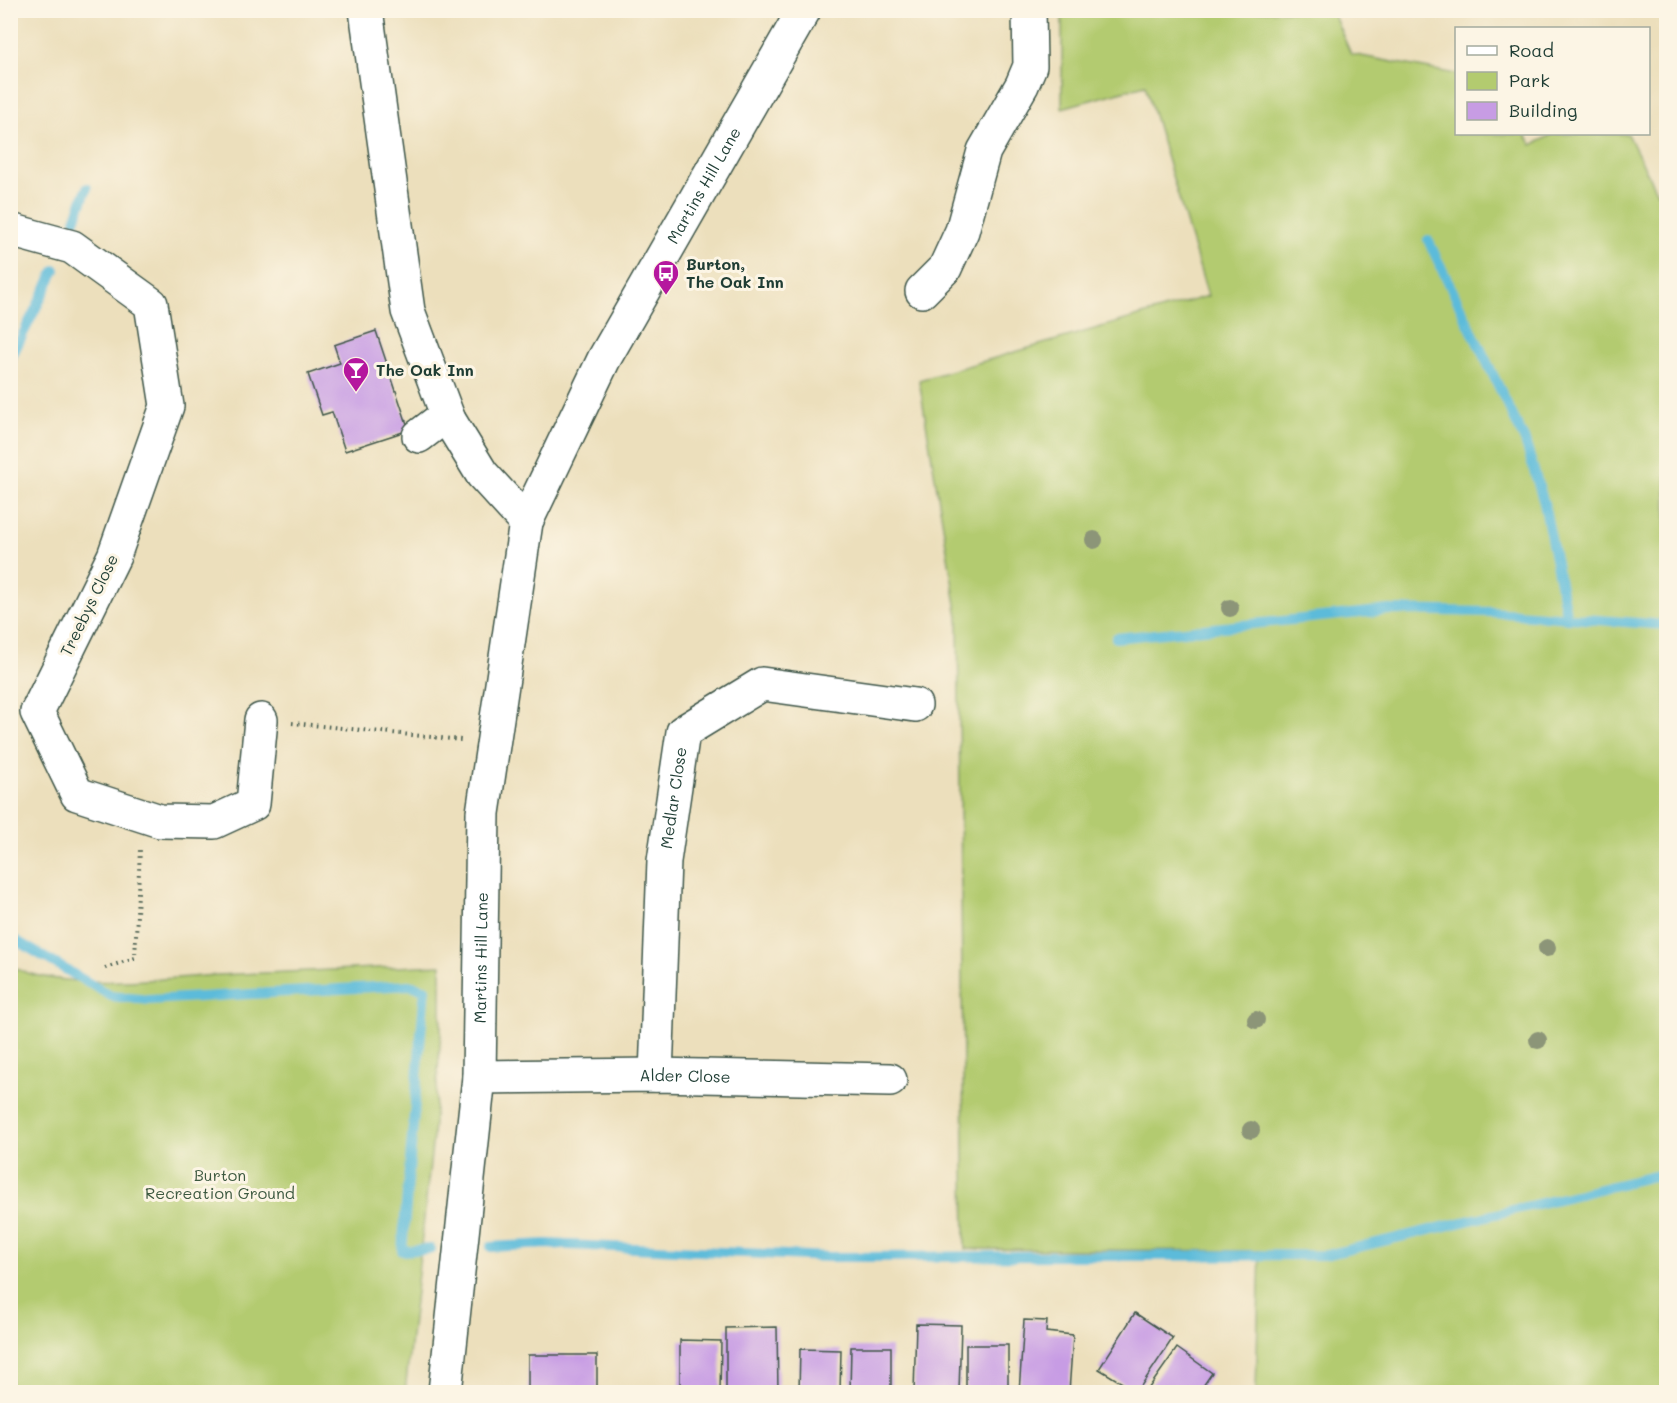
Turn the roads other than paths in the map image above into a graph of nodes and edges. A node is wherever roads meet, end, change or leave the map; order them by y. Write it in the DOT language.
graph roads {
  1 [pos="366,10"];
  2 [pos="804,10"];
  3 [pos="1029,10"];
  4 [pos="10,231"];
  5 [pos="922,291"];
  6 [pos="449,420"];
  7 [pos="419,436"];
  8 [pos="526,522"];
  9 [pos="915,705"];
  10 [pos="261,720"];
  11 [pos="656,1075"];
  12 [pos="479,1077"];
  13 [pos="890,1080"];
  14 [pos="445,1392"];
  1 -- 6 [label="street"];
  2 -- 8 [label="street, Martins Hill Lane"];
  3 -- 5 [label="street"];
  4 -- 10 [label="street, Treebys Close"];
  6 -- 7 [label="street"];
  6 -- 8 [label="street"];
  8 -- 12 [label="street, Martins Hill Lane"];
  9 -- 11 [label="street, Medlar Close"];
  11 -- 12 [label="street, Alder Close"];
  11 -- 13 [label="street, Alder Close"];
  12 -- 14 [label="street, Martins Hill Lane"];
}
